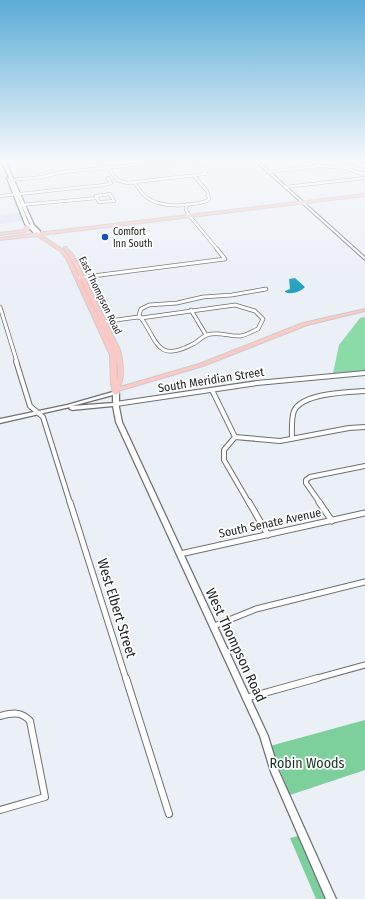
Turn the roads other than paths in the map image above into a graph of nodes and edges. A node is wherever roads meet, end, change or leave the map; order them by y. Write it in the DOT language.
graph roads {
  1 [pos="20,202"];
  2 [pos="54,202"];
  3 [pos="162,202"];
  4 [pos="205,202"];
  5 [pos="293,202"];
  6 [pos="302,202"];
  7 [pos="187,204"];
  8 [pos="21,205"];
  9 [pos="189,215"];
  10 [pos="93,225"];
  11 [pos="28,226"];
  12 [pos="86,229"];
  13 [pos="72,230"];
  14 [pos="39,233"];
  15 [pos="0,236"];
  16 [pos="55,240"];
  17 [pos="365,259"];
  18 [pos="80,278"];
  19 [pos="266,289"];
  20 [pos="0,307"];
  21 [pos="191,310"];
  22 [pos="365,310"];
  23 [pos="141,318"];
  24 [pos="101,324"];
  25 [pos="206,335"];
  26 [pos="365,373"];
  27 [pos="212,390"];
  28 [pos="116,391"];
  29 [pos="365,391"];
  30 [pos="116,404"];
  31 [pos="59,408"];
  32 [pos="36,411"];
  33 [pos="0,417"];
  34 [pos="0,421"];
  35 [pos="365,427"];
  36 [pos="235,437"];
  37 [pos="292,439"];
  38 [pos="365,466"];
  39 [pos="365,513"];
  40 [pos="332,521"];
  41 [pos="268,535"];
  42 [pos="180,554"];
  43 [pos="365,582"];
  44 [pos="214,626"];
  45 [pos="365,665"];
  46 [pos="246,698"];
  47 [pos="0,714"];
  48 [pos="0,810"];
  49 [pos="169,814"];
  50 [pos="331,899"];
  1 -- 8 [label="main road, East Thompson Road"];
  2 -- 8 [label="street"];
  3 -- 7 [label="street"];
  4 -- 7 [label="street"];
  5 -- 9 [label="main road"];
  6 -- 17 [label="street"];
  7 -- 9 [label="street"];
  8 -- 11 [label="main road, East Thompson Road"];
  8 -- 14 [label="main road, East Thompson Road"];
  9 -- 10 [label="main road"];
  9 -- 12 [label="main road"];
  9 -- 18 [label="street"];
  10 -- 13 [label="main road"];
  10 -- 14 [label="main road"];
  11 -- 14 [label="main road, East Thompson Road"];
  11 -- 15 [label="main road"];
  12 -- 13 [label="main road"];
  12 -- 16 [label="main road"];
  13 -- 14 [label="main road"];
  14 -- 15 [label="main road"];
  14 -- 16 [label="main road, East Thompson Road"];
  14 -- 18 [label="main road, East Thompson Road"];
  16 -- 18 [label="main road, East Thompson Road"];
  18 -- 24 [label="main road, East Thompson Road"];
  19 -- 23 [label="street"];
  20 -- 32 [label="street, West Elbert Street"];
  21 -- 23 [label="street"];
  21 -- 25 [label="street"];
  21 -- 25 [label="street"];
  22 -- 28 [label="main road, South Meridian Street"];
  23 -- 24 [label="street"];
  23 -- 25 [label="street"];
  24 -- 28 [label="main road, East Thompson Road"];
  26 -- 27 [label="street, South Meridian Street"];
  27 -- 30 [label="street, South Meridian Street"];
  27 -- 36 [label="street"];
  28 -- 30 [label="main road, East Thompson Road"];
  28 -- 31 [label="main road, South Meridian Street"];
  28 -- 32 [label="main road, South Meridian Street"];
  29 -- 37 [label="street"];
  30 -- 31 [label="main road, South Meridian Street"];
  30 -- 42 [label="main road, West Thompson Road"];
  31 -- 32 [label="main road, South Meridian Street"];
  32 -- 33 [label="main road, South Meridian Street"];
  32 -- 34 [label="main road, South Meridian Street"];
  32 -- 49 [label="street, West Elbert Street"];
  35 -- 37 [label="street"];
  36 -- 37 [label="street"];
  36 -- 41 [label="street"];
  38 -- 40 [label="street"];
  39 -- 40 [label="street, South Senate Avenue"];
  40 -- 41 [label="street, South Senate Avenue"];
  41 -- 42 [label="street, South Senate Avenue"];
  42 -- 44 [label="main road, West Thompson Road"];
  43 -- 44 [label="street"];
  44 -- 46 [label="main road, West Thompson Road"];
  45 -- 46 [label="street"];
  46 -- 50 [label="main road, West Thompson Road"];
  47 -- 48 [label="street"];
}
